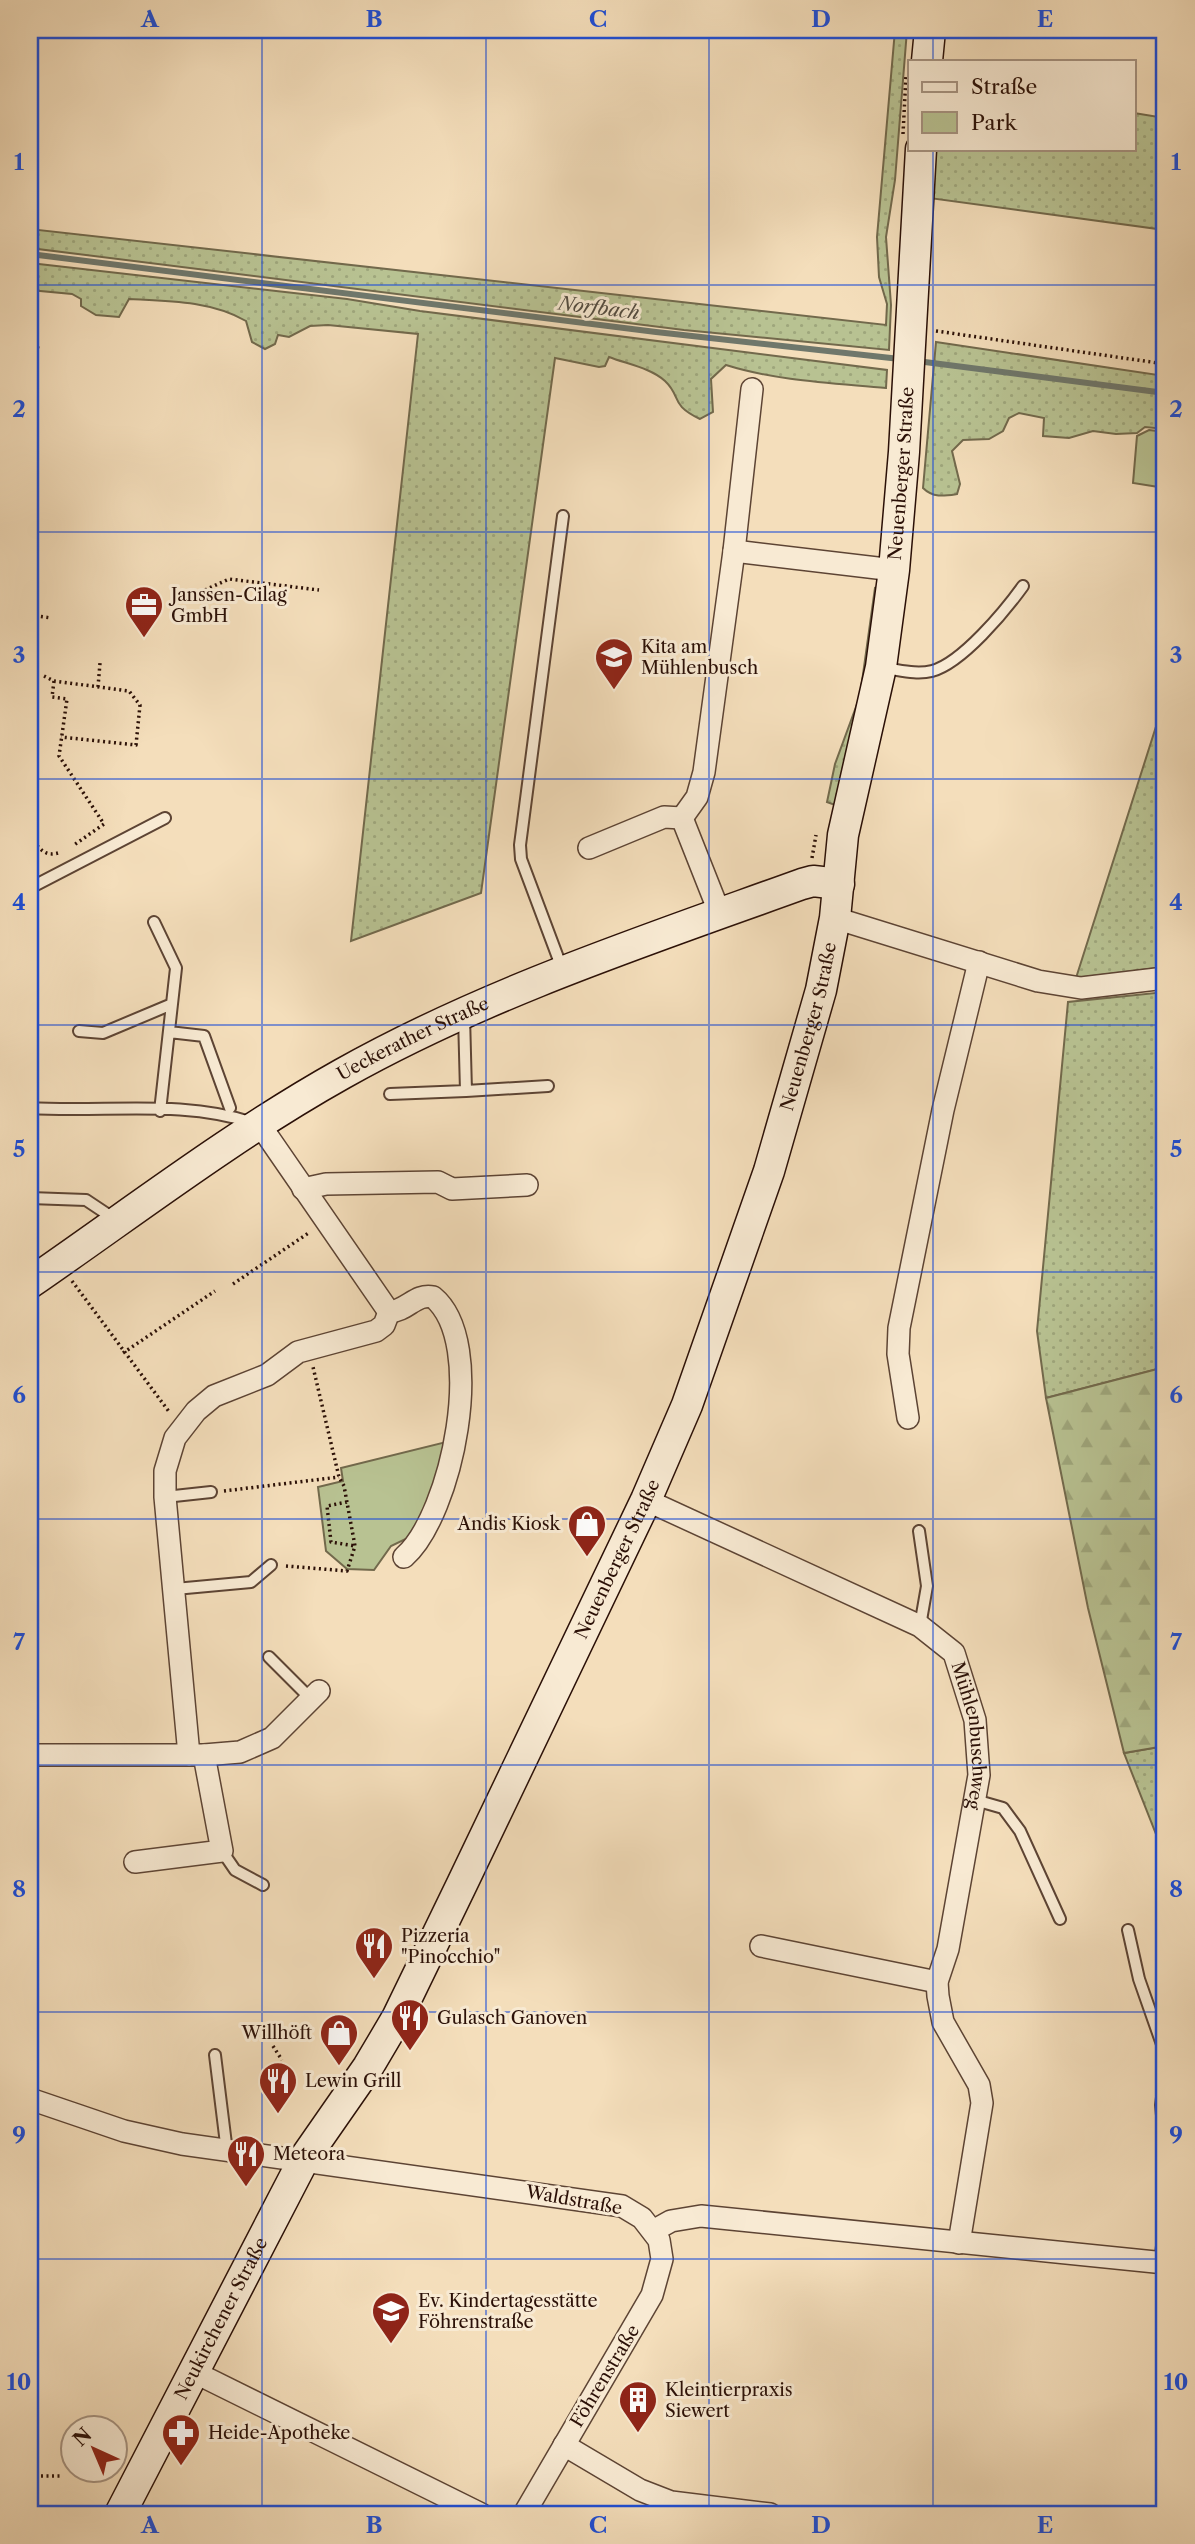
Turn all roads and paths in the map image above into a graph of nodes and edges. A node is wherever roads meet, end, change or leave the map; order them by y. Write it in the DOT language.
graph roads {
  1 [pos="930,30"];
  2 [pos="927,60"];
  3 [pos="921,150"];
  4 [pos="913,331"];
  5 [pos="38,345"];
  6 [pos="1165,365"];
  7 [pos="30,373"];
  8 [pos="752,389"];
  9 [pos="563,516"];
  10 [pos="734,551"];
  11 [pos="894,570"];
  12 [pos="1023,586"];
  13 [pos="205,590"];
  14 [pos="319,590"];
  15 [pos="30,615"];
  16 [pos="51,618"];
  17 [pos="100,663"];
  18 [pos="881,667"];
  19 [pos="44,676"];
  20 [pos="54,681"];
  21 [pos="98,687"];
  22 [pos="61,737"];
  23 [pos="164,818"];
  24 [pos="682,818"];
  25 [pos="30,837"];
  26 [pos="589,849"];
  27 [pos="839,884"];
  28 [pos="30,888"];
  29 [pos="720,914"];
  30 [pos="835,918"];
  31 [pos="154,922"];
  32 [pos="979,962"];
  33 [pos="564,973"];
  34 [pos="1165,978"];
  35 [pos="172,1004"];
  36 [pos="464,1013"];
  37 [pos="79,1031"];
  38 [pos="169,1032"];
  39 [pos="548,1086"];
  40 [pos="466,1091"];
  41 [pos="390,1094"];
  42 [pos="30,1108"];
  43 [pos="230,1108"];
  44 [pos="160,1111"];
  45 [pos="260,1125"];
  46 [pos="527,1185"];
  47 [pos="303,1189"];
  48 [pos="30,1198"];
  49 [pos="118,1221"];
  50 [pos="326,1222"];
  51 [pos="59,1263"];
  52 [pos="30,1283"];
  53 [pos="233,1284"];
  54 [pos="215,1291"];
  55 [pos="389,1312"];
  56 [pos="308,1348"];
  57 [pos="123,1353"];
  58 [pos="908,1418"];
  59 [pos="182,1428"];
  60 [pos="339,1477"];
  61 [pos="211,1492"];
  62 [pos="165,1497"];
  63 [pos="646,1500"];
  64 [pos="347,1502"];
  65 [pos="919,1531"];
  66 [pos="355,1546"];
  67 [pos="404,1557"];
  68 [pos="271,1565"];
  69 [pos="175,1589"];
  70 [pos="920,1626"];
  71 [pos="269,1657"];
  72 [pos="315,1695"];
  73 [pos="30,1755"];
  74 [pos="197,1755"];
  75 [pos="975,1800"];
  76 [pos="222,1851"];
  77 [pos="135,1861"];
  78 [pos="264,1885"];
  79 [pos="1060,1919"];
  80 [pos="1128,1930"];
  81 [pos="761,1946"];
  82 [pos="937,1982"];
  83 [pos="272,2046"];
  84 [pos="1165,2053"];
  85 [pos="215,2055"];
  86 [pos="282,2060"];
  87 [pos="1165,2076"];
  88 [pos="30,2099"];
  89 [pos="1165,2147"];
  90 [pos="227,2152"];
  91 [pos="304,2160"];
  92 [pos="1165,2220"];
  93 [pos="653,2231"];
  94 [pos="959,2243"];
  95 [pos="1163,2263"];
  96 [pos="194,2372"];
  97 [pos="564,2445"];
  98 [pos="30,2476"];
  99 [pos="60,2476"];
  100 [pos="659,2506"];
  101 [pos="120,2514"];
  102 [pos="481,2514"];
  103 [pos="524,2514"];
  104 [pos="770,2514"];
  1 -- 2 [label="street"];
  3 -- 4 [label="street, Neuenberger Straße"];
  4 -- 6 [label="path"];
  4 -- 11 [label="street, Neuenberger Straße"];
  5 -- 7 [label="path"];
  8 -- 10 [label="street"];
  9 -- 33 [label="lane"];
  10 -- 11 [label="street"];
  10 -- 24 [label="street"];
  11 -- 18 [label="street, Neuenberger Straße"];
  12 -- 18 [label="lane"];
  13 -- 14 [label="path"];
  15 -- 16 [label="path"];
  17 -- 21 [label="path"];
  18 -- 27 [label="street, Neuenberger Straße"];
  19 -- 20 [label="path"];
  20 -- 21 [label="path"];
  20 -- 22 [label="path"];
  21 -- 22 [label="path"];
  22 -- 25 [label="path"];
  23 -- 28 [label="lane"];
  24 -- 26 [label="street"];
  24 -- 29 [label="street"];
  27 -- 29 [label="street, Ueckerather Straße"];
  27 -- 30 [label="street, Neuenberger Straße"];
  29 -- 33 [label="street, Ueckerather Straße"];
  30 -- 32 [label="street, Neuenberger Straße"];
  30 -- 63 [label="street, Neuenberger Straße"];
  31 -- 35 [label="lane"];
  32 -- 34 [label="street, Neuenberger Straße"];
  32 -- 58 [label="street"];
  33 -- 36 [label="street, Ueckerather Straße"];
  35 -- 37 [label="lane"];
  35 -- 38 [label="lane"];
  36 -- 40 [label="lane"];
  36 -- 45 [label="street, Ueckerather Straße"];
  38 -- 43 [label="lane"];
  38 -- 44 [label="lane"];
  39 -- 40 [label="lane"];
  40 -- 41 [label="lane"];
  42 -- 44 [label="lane"];
  44 -- 45 [label="lane"];
  45 -- 47 [label="street"];
  45 -- 49 [label="street, Ueckerather Straße"];
  46 -- 47 [label="street"];
  47 -- 50 [label="street"];
  48 -- 49 [label="lane"];
  49 -- 51 [label="street, Ueckerather Straße"];
  50 -- 53 [label="path"];
  50 -- 55 [label="street"];
  51 -- 52 [label="street, Ueckerather Straße"];
  51 -- 57 [label="path"];
  54 -- 57 [label="path"];
  55 -- 56 [label="street"];
  55 -- 67 [label="street"];
  56 -- 59 [label="street"];
  56 -- 60 [label="path"];
  57 -- 59 [label="path"];
  59 -- 62 [label="street"];
  60 -- 61 [label="path"];
  60 -- 64 [label="path"];
  61 -- 62 [label="lane"];
  62 -- 69 [label="street"];
  63 -- 70 [label="street, Mühlenbuschweg"];
  63 -- 91 [label="street, Neuenberger Straße"];
  64 -- 66 [label="path"];
  64 -- 66 [label="path"];
  65 -- 70 [label="lane"];
  66 -- 68 [label="path"];
  68 -- 69 [label="lane"];
  69 -- 74 [label="street"];
  70 -- 75 [label="street, Mühlenbuschweg"];
  71 -- 72 [label="lane"];
  72 -- 74 [label="street"];
  73 -- 74 [label="street"];
  74 -- 76 [label="street"];
  75 -- 79 [label="lane"];
  75 -- 82 [label="street, Mühlenbuschweg"];
  76 -- 77 [label="street"];
  76 -- 78 [label="lane"];
  80 -- 84 [label="lane"];
  81 -- 82 [label="street"];
  82 -- 94 [label="street"];
  83 -- 86 [label="path"];
  85 -- 90 [label="lane"];
  87 -- 89 [label="lane"];
  88 -- 90 [label="street, Waldstraße"];
  90 -- 91 [label="street, Waldstraße"];
  91 -- 93 [label="street, Waldstraße"];
  91 -- 96 [label="street, Neukirchener Straße"];
  92 -- 95 [label="lane"];
  93 -- 94 [label="street"];
  93 -- 97 [label="street, Föhrenstraße"];
  94 -- 95 [label="street"];
  96 -- 101 [label="street, Neukirchener Straße"];
  96 -- 102 [label="street"];
  97 -- 100 [label="street"];
  97 -- 103 [label="street, Föhrenstraße"];
  98 -- 99 [label="path"];
  100 -- 104 [label="street"];
}
